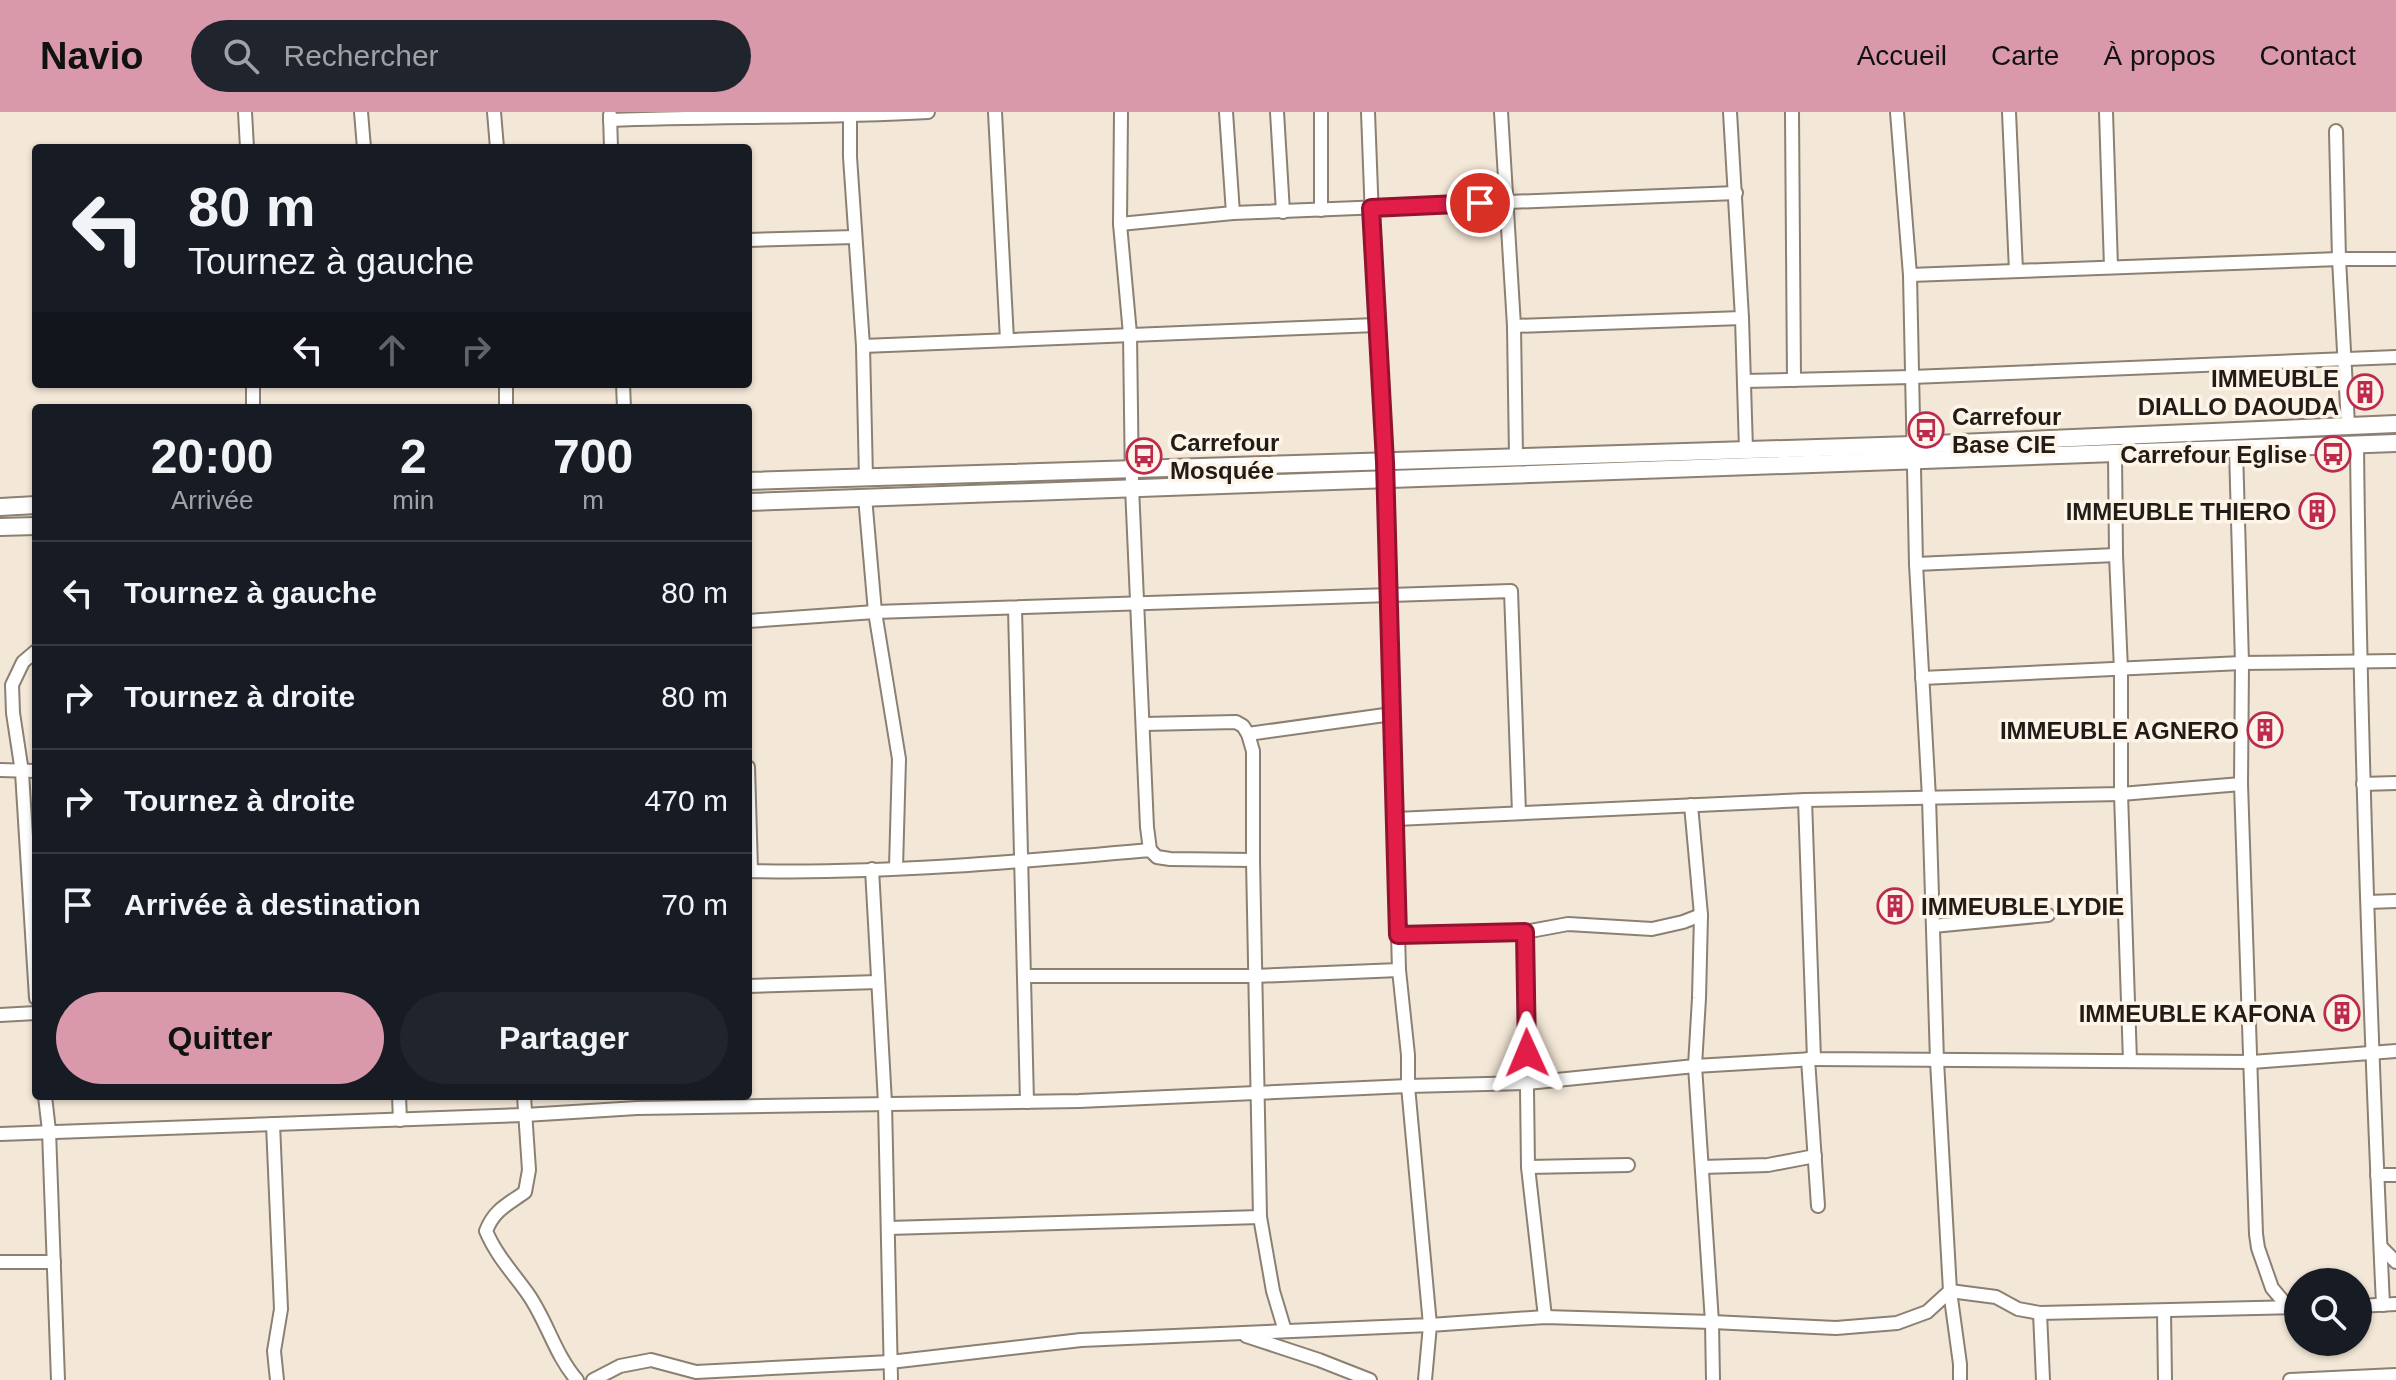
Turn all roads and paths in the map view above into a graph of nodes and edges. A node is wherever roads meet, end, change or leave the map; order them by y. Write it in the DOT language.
graph roads {
  1 [pos="245,112"];
  2 [pos="361,112"];
  3 [pos="494,112"];
  4 [pos="928,112"];
  5 [pos="995,112"];
  6 [pos="1121,112"];
  7 [pos="1226,112"];
  8 [pos="1277,112"];
  9 [pos="1321,112"];
  10 [pos="1368,112"];
  11 [pos="1501,112"];
  12 [pos="1730,112"];
  13 [pos="1792,112"];
  14 [pos="1897,112"];
  15 [pos="2009,112"];
  16 [pos="2106,112"];
  17 [pos="727,114"];
  18 [pos="850,114"];
  19 [pos="610,116"];
  20 [pos="2336,131"];
  21 [pos="247,144"];
  22 [pos="364,144"];
  23 [pos="497,144"];
  24 [pos="611,144"];
  25 [pos="1736,193"];
  26 [pos="1507,201"];
  27 [pos="1371,208"];
  28 [pos="1321,210"];
  29 [pos="1283,212"];
  30 [pos="1233,213"];
  31 [pos="1120,224"];
  32 [pos="855,237"];
  33 [pos="752,240"];
  34 [pos="2339,259"];
  35 [pos="2396,259"];
  36 [pos="2111,267"];
  37 [pos="2016,271"];
  38 [pos="1910,275"];
  39 [pos="1742,318"];
  40 [pos="1376,325"];
  41 [pos="1514,326"];
  42 [pos="1130,334"];
  43 [pos="1007,340"];
  44 [pos="863,346"];
  45 [pos="2396,357"];
  46 [pos="2344,359"];
  47 [pos="1912,377"];
  48 [pos="1794,380"];
  49 [pos="1744,381"];
  50 [pos="2396,424"];
  51 [pos="2348,425"];
  52 [pos="2396,443"];
  53 [pos="2357,445"];
  54 [pos="2236,449"];
  55 [pos="1746,450"];
  56 [pos="1912,452"];
  57 [pos="2115,453"];
  58 [pos="1516,457"];
  59 [pos="1385,470"];
  60 [pos="866,478"];
  61 [pos="1132,479"];
  62 [pos="752,481"];
  63 [pos="865,497"];
  64 [pos="752,502"];
  65 [pos="32,505"];
  66 [pos="0,507"];
  67 [pos="32,526"];
  68 [pos="0,527"];
  69 [pos="2116,555"];
  70 [pos="1916,564"];
  71 [pos="1389,594"];
  72 [pos="1137,605"];
  73 [pos="1015,608"];
  74 [pos="875,612"];
  75 [pos="752,621"];
  76 [pos="32,654"];
  77 [pos="2396,661"];
  78 [pos="2359,662"];
  79 [pos="2242,663"];
  80 [pos="2121,670"];
  81 [pos="1922,678"];
  82 [pos="1392,714"];
  83 [pos="1144,724"];
  84 [pos="1248,734"];
  85 [pos="0,770"];
  86 [pos="32,771"];
  87 [pos="22,772"];
  88 [pos="2396,783"];
  89 [pos="2241,784"];
  90 [pos="2363,784"];
  91 [pos="2121,794"];
  92 [pos="1929,798"];
  93 [pos="1805,800"];
  94 [pos="1691,805"];
  95 [pos="1519,813"];
  96 [pos="1396,819"];
  97 [pos="1150,850"];
  98 [pos="1253,860"];
  99 [pos="1021,862"];
  100 [pos="896,868"];
  101 [pos="872,869"];
  102 [pos="752,871"];
  103 [pos="2396,901"];
  104 [pos="2368,902"];
  105 [pos="1701,915"];
  106 [pos="2048,915"];
  107 [pos="1933,926"];
  108 [pos="1525,932"];
  109 [pos="32,933"];
  110 [pos="1398,935"];
  111 [pos="1399,970"];
  112 [pos="1024,976"];
  113 [pos="1255,976"];
  114 [pos="878,982"];
  115 [pos="752,986"];
  116 [pos="32,1013"];
  117 [pos="0,1015"];
  118 [pos="2396,1051"];
  119 [pos="2371,1053"];
  120 [pos="1811,1059"];
  121 [pos="1937,1061"];
  122 [pos="2130,1061"];
  123 [pos="2252,1062"];
  124 [pos="1695,1066"];
  125 [pos="1527,1083"];
  126 [pos="1408,1086"];
  127 [pos="1258,1093"];
  128 [pos="45,1100"];
  129 [pos="399,1100"];
  130 [pos="524,1100"];
  131 [pos="637,1102"];
  132 [pos="1027,1102"];
  133 [pos="885,1103"];
  134 [pos="525,1115"];
  135 [pos="400,1120"];
  136 [pos="273,1124"];
  137 [pos="49,1131"];
  138 [pos="0,1134"];
  139 [pos="1815,1156"];
  140 [pos="1628,1165"];
  141 [pos="1528,1167"];
  142 [pos="1702,1167"];
  143 [pos="2377,1175"];
  144 [pos="2396,1175"];
  145 [pos="1818,1206"];
  146 [pos="1260,1217"];
  147 [pos="888,1228"];
  148 [pos="2381,1247"];
  149 [pos="0,1262"];
  150 [pos="54,1262"];
  151 [pos="2396,1262"];
  152 [pos="1950,1291"];
  153 [pos="2284,1299"];
  154 [pos="2390,1304"];
  155 [pos="2284,1308"];
  156 [pos="2164,1311"];
  157 [pos="2040,1313"];
  158 [pos="1545,1317"];
  159 [pos="1712,1322"];
  160 [pos="1430,1325"];
  161 [pos="1285,1331"];
  162 [pos="1239,1334"];
  163 [pos="890,1362"];
  164 [pos="2390,1377"];
  165 [pos="58,1380"];
  166 [pos="277,1380"];
  167 [pos="577,1380"];
  168 [pos="593,1380"];
  169 [pos="891,1380"];
  170 [pos="1370,1380"];
  171 [pos="1425,1380"];
  172 [pos="1713,1380"];
  173 [pos="1960,1380"];
  174 [pos="2043,1380"];
  175 [pos="2165,1380"];
  176 [pos="2290,1380"];
  1 -- 21 [label="street"];
  2 -- 22 [label="street"];
  3 -- 23 [label="street"];
  4 -- 18 [label="street"];
  5 -- 43 [label="street"];
  6 -- 31 [label="street"];
  7 -- 30 [label="street"];
  8 -- 29 [label="street"];
  9 -- 28 [label="street"];
  10 -- 27 [label="street"];
  11 -- 26 [label="street"];
  12 -- 25 [label="street"];
  13 -- 48 [label="street"];
  14 -- 38 [label="street"];
  15 -- 37 [label="street"];
  16 -- 36 [label="street"];
  17 -- 18 [label="street"];
  17 -- 19 [label="street"];
  18 -- 32 [label="street"];
  19 -- 24 [label="street"];
  20 -- 34 [label="street"];
  25 -- 26 [label="street"];
  25 -- 39 [label="street"];
  26 -- 27 [label="street"];
  26 -- 41 [label="street"];
  27 -- 28 [label="street"];
  27 -- 40 [label="street"];
  28 -- 29 [label="street"];
  29 -- 30 [label="street"];
  30 -- 31 [label="street"];
  31 -- 42 [label="street"];
  32 -- 33 [label="street"];
  32 -- 44 [label="street"];
  34 -- 35 [label="street"];
  34 -- 36 [label="street"];
  34 -- 46 [label="street"];
  36 -- 37 [label="street"];
  37 -- 38 [label="street"];
  38 -- 47 [label="street"];
  39 -- 41 [label="street"];
  39 -- 49 [label="street"];
  40 -- 42 [label="street"];
  40 -- 59 [label="street"];
  41 -- 58 [label="street"];
  42 -- 43 [label="street"];
  42 -- 61 [label="street"];
  43 -- 44 [label="street"];
  44 -- 60 [label="street"];
  45 -- 46 [label="street"];
  46 -- 47 [label="street"];
  46 -- 51 [label="street"];
  47 -- 48 [label="street"];
  47 -- 56 [label="street"];
  48 -- 49 [label="street"];
  49 -- 55 [label="street"];
  50 -- 51 [label="main road"];
  51 -- 56 [label="main road"];
  52 -- 53 [label="main road"];
  53 -- 54 [label="main road"];
  53 -- 78 [label="street"];
  54 -- 57 [label="main road"];
  54 -- 79 [label="street"];
  55 -- 56 [label="main road"];
  55 -- 58 [label="main road"];
  56 -- 57 [label="main road"];
  56 -- 59 [label="main road"];
  56 -- 70 [label="street"];
  57 -- 69 [label="street"];
  58 -- 59 [label="main road"];
  59 -- 61 [label="main road"];
  59 -- 71 [label="street"];
  60 -- 61 [label="main road"];
  60 -- 62 [label="main road"];
  61 -- 63 [label="main road"];
  61 -- 72 [label="street"];
  63 -- 64 [label="main road"];
  63 -- 74 [label="street"];
  65 -- 66 [label="main road"];
  67 -- 68 [label="main road"];
  69 -- 70 [label="street"];
  69 -- 80 [label="street"];
  70 -- 81 [label="street"];
  71 -- 72 [label="street"];
  71 -- 82 [label="street"];
  71 -- 95 [label="street"];
  72 -- 73 [label="street"];
  72 -- 83 [label="street"];
  73 -- 74 [label="street"];
  73 -- 99 [label="street"];
  74 -- 75 [label="street"];
  74 -- 100 [label="street"];
  76 -- 87 [label="street"];
  77 -- 78 [label="street"];
  78 -- 79 [label="street"];
  78 -- 90 [label="street"];
  79 -- 80 [label="street"];
  79 -- 89 [label="street"];
  80 -- 81 [label="street"];
  80 -- 91 [label="street"];
  81 -- 92 [label="street"];
  82 -- 84 [label="street"];
  82 -- 96 [label="street"];
  83 -- 84 [label="street"];
  83 -- 97 [label="street"];
  84 -- 98 [label="street"];
  85 -- 87 [label="street"];
  86 -- 87 [label="street"];
  87 -- 109 [label="street"];
  88 -- 90 [label="street"];
  89 -- 91 [label="street"];
  89 -- 123 [label="street"];
  90 -- 104 [label="street"];
  91 -- 92 [label="street"];
  91 -- 122 [label="street"];
  92 -- 93 [label="street"];
  92 -- 107 [label="street"];
  93 -- 94 [label="street"];
  93 -- 120 [label="street"];
  94 -- 95 [label="street"];
  94 -- 105 [label="street"];
  95 -- 96 [label="street"];
  96 -- 110 [label="street"];
  97 -- 98 [label="street"];
  97 -- 99 [label="street"];
  98 -- 113 [label="street"];
  99 -- 100 [label="street"];
  99 -- 112 [label="street"];
  100 -- 101 [label="street"];
  101 -- 102 [label="street"];
  101 -- 114 [label="street"];
  103 -- 104 [label="street"];
  104 -- 119 [label="street"];
  105 -- 108 [label="street"];
  105 -- 124 [label="street"];
  106 -- 107 [label="street"];
  107 -- 121 [label="street"];
  108 -- 110 [label="street"];
  108 -- 125 [label="street"];
  110 -- 111 [label="street"];
  111 -- 113 [label="street"];
  111 -- 126 [label="street"];
  112 -- 113 [label="street"];
  112 -- 132 [label="street"];
  113 -- 127 [label="street"];
  114 -- 115 [label="street"];
  114 -- 133 [label="street"];
  116 -- 117 [label="street"];
  118 -- 119 [label="street"];
  119 -- 123 [label="street"];
  119 -- 143 [label="street"];
  120 -- 121 [label="street"];
  120 -- 124 [label="street"];
  120 -- 139 [label="street"];
  121 -- 122 [label="street"];
  121 -- 152 [label="street"];
  122 -- 123 [label="street"];
  123 -- 153 [label="street"];
  124 -- 125 [label="street"];
  124 -- 142 [label="street"];
  125 -- 126 [label="street"];
  125 -- 141 [label="street"];
  126 -- 127 [label="street"];
  126 -- 160 [label="street"];
  127 -- 132 [label="street"];
  127 -- 146 [label="street"];
  128 -- 137 [label="street"];
  129 -- 135 [label="street"];
  130 -- 134 [label="street"];
  131 -- 133 [label="street"];
  131 -- 134 [label="street"];
  132 -- 133 [label="street"];
  133 -- 147 [label="street"];
  134 -- 135 [label="street"];
  134 -- 167 [label="street"];
  135 -- 136 [label="street"];
  136 -- 137 [label="street"];
  136 -- 166 [label="street"];
  137 -- 138 [label="street"];
  137 -- 150 [label="street"];
  139 -- 142 [label="street"];
  139 -- 145 [label="street"];
  140 -- 141 [label="street"];
  141 -- 158 [label="street"];
  142 -- 159 [label="street"];
  143 -- 144 [label="street"];
  143 -- 148 [label="street"];
  146 -- 147 [label="street"];
  146 -- 161 [label="street"];
  147 -- 163 [label="street"];
  148 -- 151 [label="street"];
  148 -- 154 [label="street"];
  149 -- 150 [label="street"];
  150 -- 165 [label="street"];
  152 -- 157 [label="street"];
  152 -- 159 [label="street"];
  152 -- 173 [label="street"];
  155 -- 156 [label="street"];
  156 -- 157 [label="street"];
  156 -- 175 [label="street"];
  157 -- 174 [label="street"];
  158 -- 159 [label="street"];
  158 -- 160 [label="street"];
  159 -- 172 [label="street"];
  160 -- 161 [label="street"];
  160 -- 171 [label="street"];
  161 -- 162 [label="street"];
  162 -- 163 [label="street"];
  162 -- 170 [label="street"];
  163 -- 168 [label="street"];
  163 -- 169 [label="street"];
  164 -- 176 [label="street"];
}
